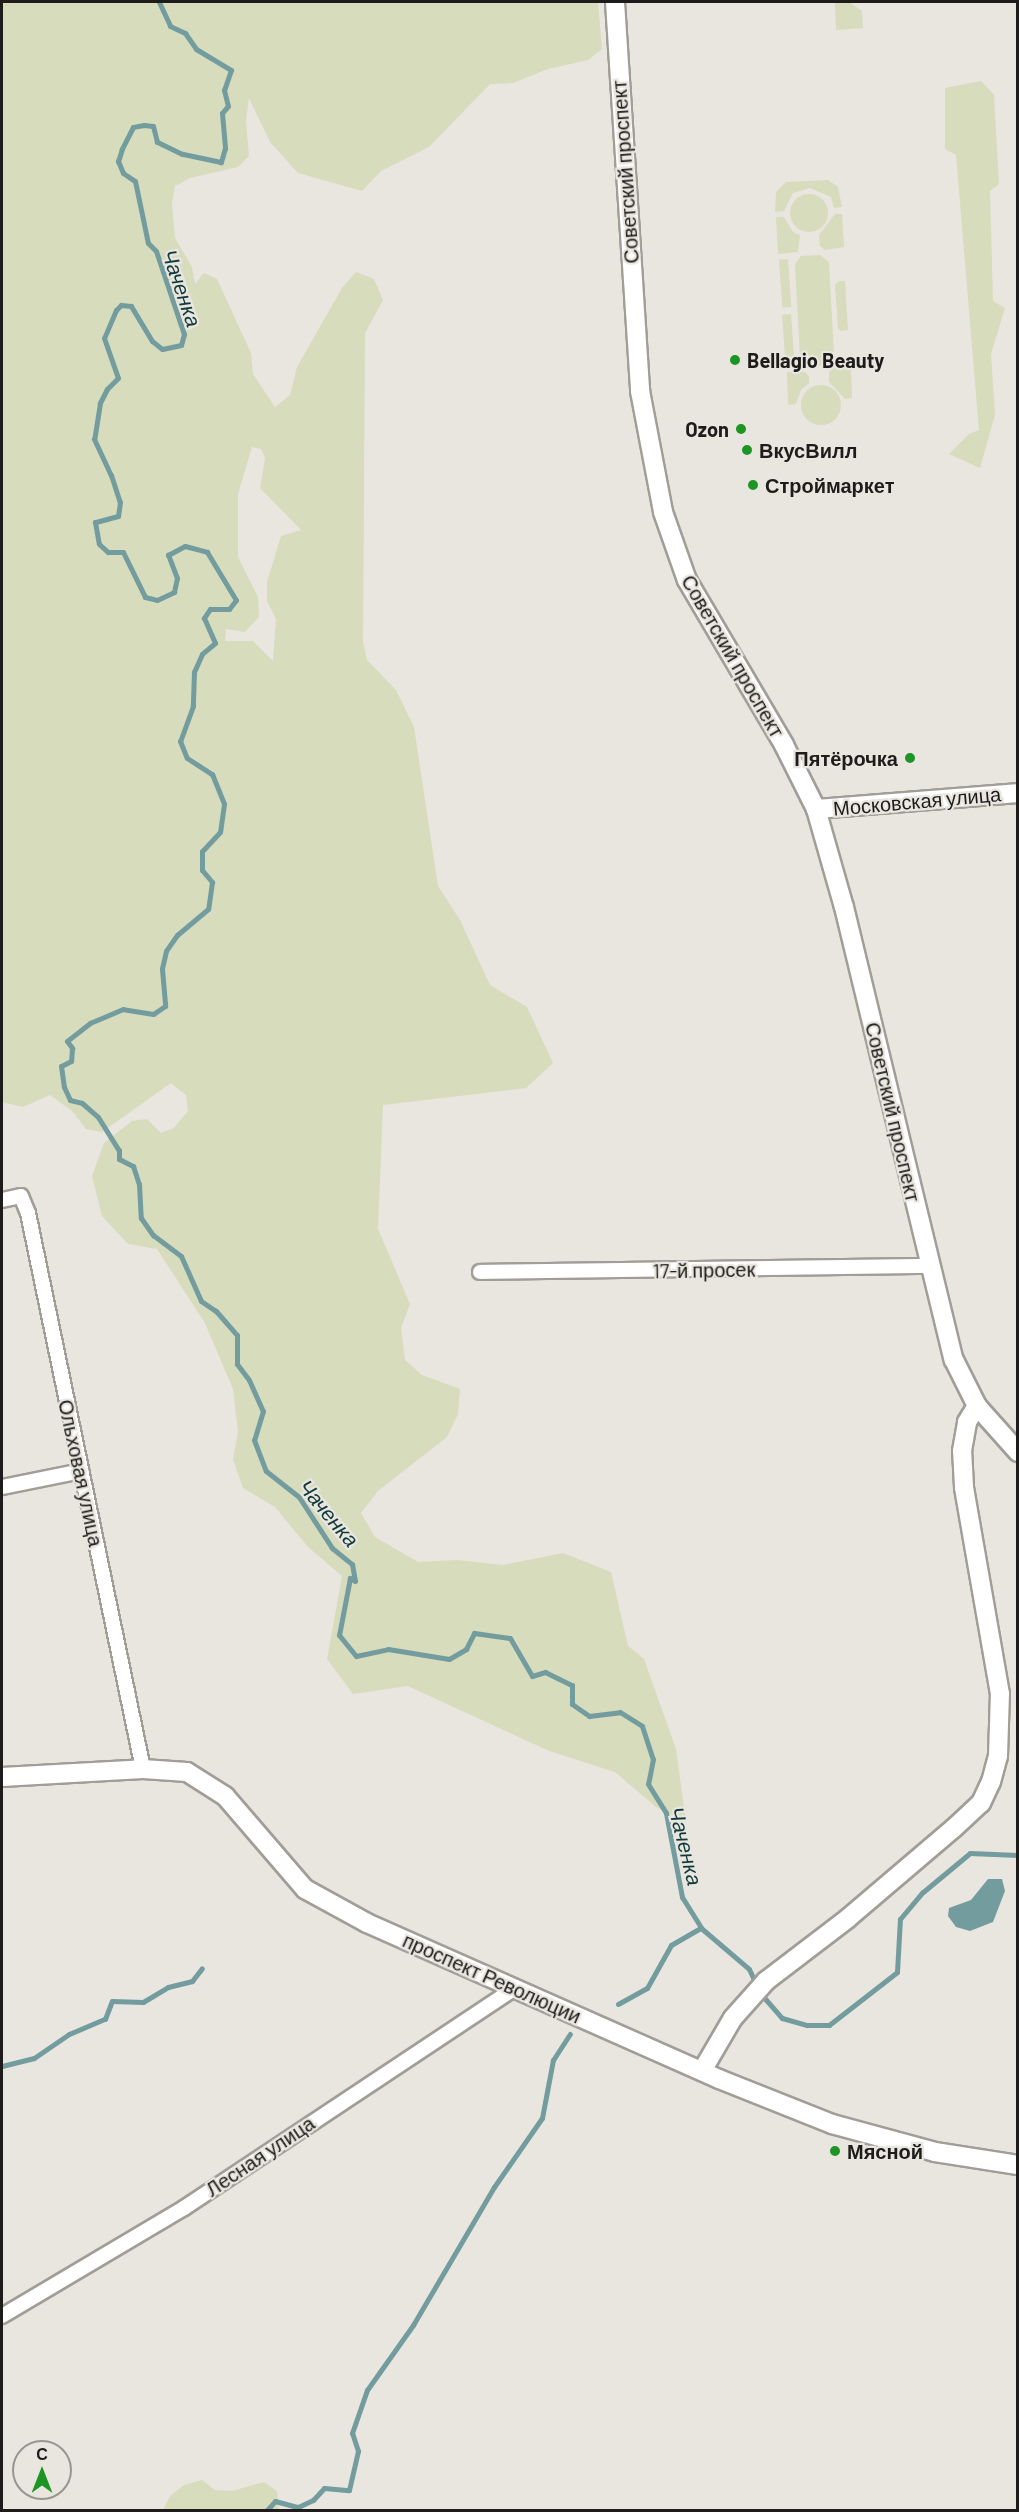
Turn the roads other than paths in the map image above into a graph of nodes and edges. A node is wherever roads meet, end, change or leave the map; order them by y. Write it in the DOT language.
graph roads {
  1 [pos="615,2"];
  2 [pos="1017,793"];
  3 [pos="816,809"];
  4 [pos="2,1200"];
  5 [pos="929,1266"];
  6 [pos="480,1272"];
  7 [pos="977,1406"];
  8 [pos="1017,1452"];
  9 [pos="81,1471"];
  10 [pos="2,1487"];
  11 [pos="143,1769"];
  12 [pos="2,1777"];
  13 [pos="515,1988"];
  14 [pos="702,2072"];
  15 [pos="1017,2165"];
  16 [pos="2,2316"];
  1 -- 3 [label="street, Советский проспект"];
  2 -- 3 [label="street, Московская улица"];
  3 -- 5 [label="street, Советский проспект"];
  4 -- 9 [label="street, Ольховая улица"];
  5 -- 6 [label="street, 17-й просек"];
  5 -- 7 [label="street, Советский проспект"];
  7 -- 8 [label="street, Советский проспект"];
  7 -- 14 [label="street"];
  9 -- 10 [label="street"];
  9 -- 11 [label="street, Ольховая улица"];
  11 -- 12 [label="street, проспект Революции"];
  11 -- 13 [label="street, проспект Революции"];
  13 -- 14 [label="street, проспект Революции"];
  13 -- 16 [label="street, Лесная улица"];
  14 -- 15 [label="street, проспект Революции"];
}
